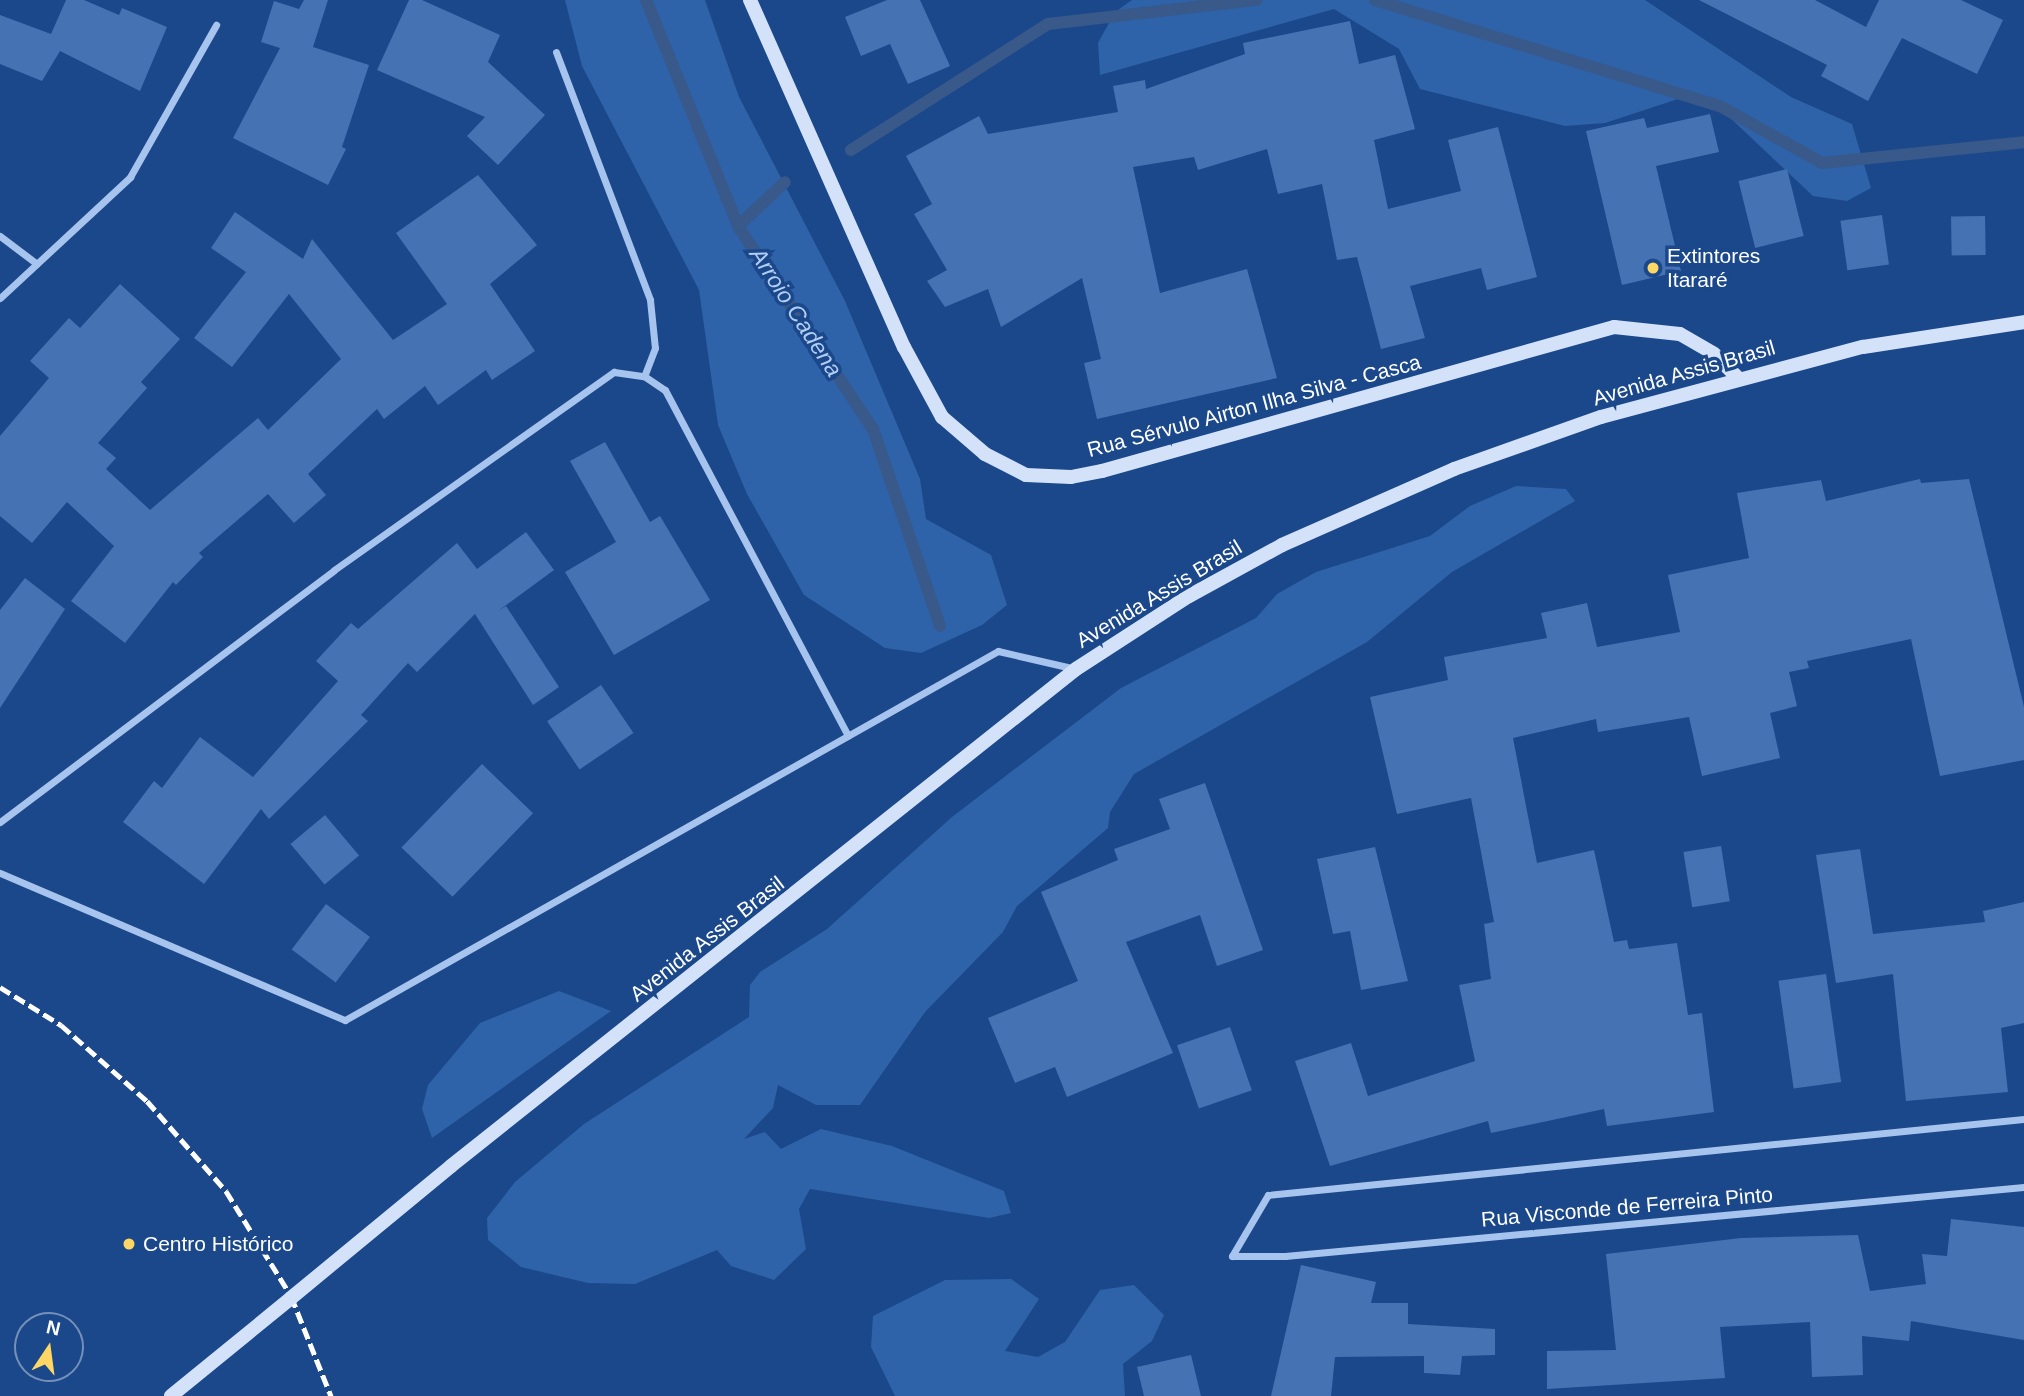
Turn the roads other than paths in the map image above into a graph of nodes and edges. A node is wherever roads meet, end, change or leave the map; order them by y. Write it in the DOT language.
graph roads {
  1 [pos="750,0"];
  2 [pos="216,25"];
  3 [pos="556,52"];
  4 [pos="0,236"];
  5 [pos="37,264"];
  6 [pos="0,298"];
  7 [pos="2024,322"];
  8 [pos="644,376"];
  9 [pos="1738,378"];
  10 [pos="1076,669"];
  11 [pos="848,735"];
  12 [pos="0,822"];
  13 [pos="0,873"];
  14 [pos="2024,1119"];
  15 [pos="2024,1187"];
  16 [pos="171,1396"];
  1 -- 9 [label="street, Rua Sérvulo Airton Ilha Silva - Casca"];
  2 -- 5 [label="street"];
  3 -- 8 [label="street"];
  4 -- 5 [label="street"];
  5 -- 6 [label="street"];
  7 -- 9 [label="street, Avenida Assis Brasil"];
  8 -- 11 [label="street"];
  8 -- 12 [label="street"];
  9 -- 10 [label="street, Avenida Assis Brasil"];
  10 -- 11 [label="street"];
  10 -- 16 [label="street, Avenida Assis Brasil, bridge"];
  11 -- 13 [label="street"];
  14 -- 15 [label="street, Rua Visconde de Ferreira Pinto"];
}
